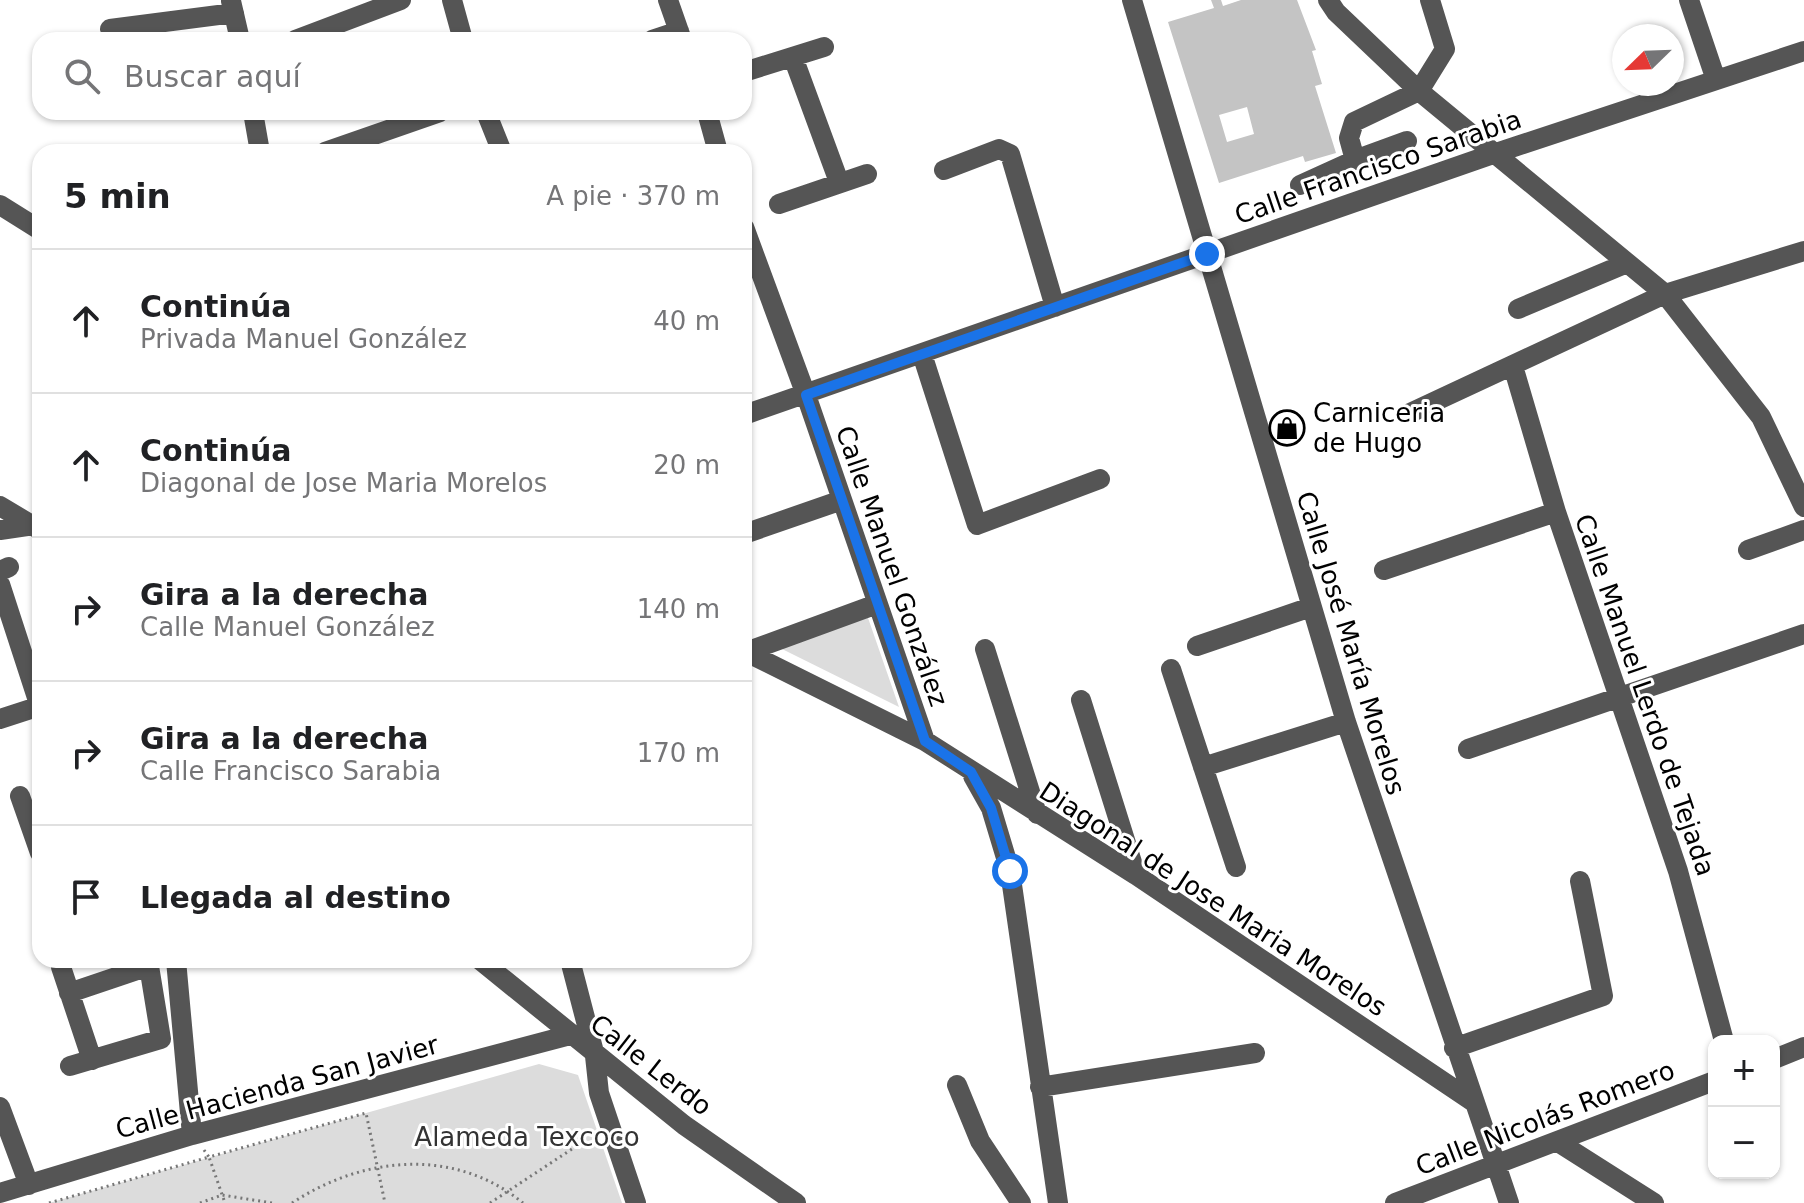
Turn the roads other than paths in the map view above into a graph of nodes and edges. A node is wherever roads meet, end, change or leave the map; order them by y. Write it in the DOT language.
graph roads {
  1 [pos="401,0"];
  2 [pos="452,0"];
  3 [pos="668,0"];
  4 [pos="1132,0"];
  5 [pos="1328,0"];
  6 [pos="1430,0"];
  7 [pos="1689,0"];
  8 [pos="232,6"];
  9 [pos="110,29"];
  10 [pos="238,32"];
  11 [pos="316,32"];
  12 [pos="461,32"];
  13 [pos="679,32"];
  14 [pos="824,47"];
  15 [pos="1804,51"];
  16 [pos="793,57"];
  17 [pos="752,70"];
  18 [pos="1716,80"];
  19 [pos="1419,91"];
  20 [pos="254,120"];
  21 [pos="417,120"];
  22 [pos="489,120"];
  23 [pos="708,120"];
  24 [pos="1407,141"];
  25 [pos="259,144"];
  26 [pos="348,144"];
  27 [pos="499,144"];
  28 [pos="713,144"];
  29 [pos="1493,154"];
  30 [pos="1355,160"];
  31 [pos="944,170"];
  32 [pos="867,174"];
  33 [pos="839,182"];
  34 [pos="1300,185"];
  35 [pos="779,204"];
  36 [pos="0,205"];
  37 [pos="32,225"];
  38 [pos="1804,251"];
  39 [pos="1207,254"];
  40 [pos="1627,263"];
  41 [pos="752,276"];
  42 [pos="1665,294"];
  43 [pos="1055,307"];
  44 [pos="1518,309"];
  45 [pos="922,354"];
  46 [pos="1513,366"];
  47 [pos="806,395"];
  48 [pos="752,412"];
  49 [pos="1410,413"];
  50 [pos="1100,479"];
  51 [pos="842,500"];
  52 [pos="1803,501"];
  53 [pos="0,506"];
  54 [pos="1556,512"];
  55 [pos="32,524"];
  56 [pos="32,527"];
  57 [pos="0,530"];
  58 [pos="1804,530"];
  59 [pos="752,531"];
  60 [pos="1748,550"];
  61 [pos="1384,570"];
  62 [pos="3,574"];
  63 [pos="877,604"];
  64 [pos="1311,607"];
  65 [pos="1804,634"];
  66 [pos="1197,646"];
  67 [pos="752,649"];
  68 [pos="985,649"];
  69 [pos="752,655"];
  70 [pos="1171,669"];
  71 [pos="32,677"];
  72 [pos="1081,700"];
  73 [pos="1619,700"];
  74 [pos="32,709"];
  75 [pos="0,719"];
  76 [pos="1346,722"];
  77 [pos="925,741"];
  78 [pos="1468,749"];
  79 [pos="1203,767"];
  80 [pos="971,772"];
  81 [pos="20,796"];
  82 [pos="1037,814"];
  83 [pos="32,820"];
  84 [pos="1236,867"];
  85 [pos="1136,875"];
  86 [pos="1580,881"];
  87 [pos="61,968"];
  88 [pos="143,968"];
  89 [pos="149,968"];
  90 [pos="177,968"];
  91 [pos="490,968"];
  92 [pos="572,968"];
  93 [pos="69,993"];
  94 [pos="182,1001"];
  95 [pos="156,1008"];
  96 [pos="570,1035"];
  97 [pos="1722,1035"];
  98 [pos="1804,1047"];
  99 [pos="1454,1048"];
  100 [pos="1255,1053"];
  101 [pos="595,1056"];
  102 [pos="1780,1057"];
  103 [pos="92,1060"];
  104 [pos="70,1066"];
  105 [pos="1708,1083"];
  106 [pos="957,1085"];
  107 [pos="1040,1087"];
  108 [pos="1472,1101"];
  109 [pos="0,1107"];
  110 [pos="192,1135"];
  111 [pos="1558,1142"];
  112 [pos="7,1148"];
  113 [pos="1496,1165"];
  114 [pos="29,1185"];
  115 [pos="0,1193"];
  116 [pos="636,1203"];
  117 [pos="796,1203"];
  118 [pos="1021,1203"];
  119 [pos="1058,1203"];
  120 [pos="1395,1203"];
  121 [pos="1509,1203"];
  122 [pos="1654,1203"];
  1 -- 11 [label="street"];
  2 -- 12 [label="street"];
  3 -- 13 [label="street"];
  4 -- 39 [label="street, Calle José María Morelos"];
  5 -- 19 [label="street"];
  6 -- 19 [label="street"];
  7 -- 18 [label="street"];
  8 -- 9 [label="street"];
  8 -- 10 [label="street"];
  14 -- 16 [label="street"];
  15 -- 18 [label="street, Calle Francisco Sarabia"];
  16 -- 17 [label="street"];
  16 -- 33 [label="street"];
  18 -- 29 [label="street, Calle Francisco Sarabia"];
  19 -- 29 [label="street"];
  19 -- 30 [label="street"];
  20 -- 25 [label="street"];
  21 -- 26 [label="street"];
  22 -- 27 [label="street"];
  23 -- 28 [label="street"];
  24 -- 30 [label="street"];
  29 -- 39 [label="street, Calle Francisco Sarabia"];
  29 -- 40 [label="street"];
  30 -- 34 [label="street"];
  31 -- 43 [label="street"];
  32 -- 33 [label="street"];
  33 -- 35 [label="street"];
  36 -- 37 [label="street"];
  38 -- 42 [label="street"];
  39 -- 43 [label="street, Calle Francisco Sarabia"];
  39 -- 64 [label="street, Calle José María Morelos"];
  40 -- 42 [label="street"];
  40 -- 44 [label="street"];
  41 -- 47 [label="street, Calle Manuel González"];
  42 -- 46 [label="street"];
  42 -- 52 [label="street"];
  43 -- 45 [label="street, Calle Francisco Sarabia"];
  45 -- 47 [label="street, Calle Francisco Sarabia"];
  45 -- 50 [label="street"];
  46 -- 49 [label="street"];
  46 -- 54 [label="street, Calle Manuel Lerdo de Tejada"];
  47 -- 48 [label="street, Calle Francisco Sarabia"];
  47 -- 51 [label="street, Calle Manuel González"];
  51 -- 59 [label="street"];
  51 -- 63 [label="street, Calle Manuel González"];
  53 -- 55 [label="street"];
  54 -- 61 [label="street"];
  54 -- 73 [label="street, Calle Manuel Lerdo de Tejada"];
  56 -- 57 [label="street"];
  58 -- 60 [label="street"];
  62 -- 71 [label="street"];
  63 -- 67 [label="street"];
  63 -- 77 [label="street, Calle Manuel González"];
  64 -- 66 [label="street"];
  64 -- 76 [label="street, Calle José María Morelos"];
  65 -- 73 [label="street"];
  68 -- 82 [label="street"];
  69 -- 77 [label="street, Diagonal de Jose Maria Morelos"];
  70 -- 79 [label="street"];
  72 -- 85 [label="street"];
  73 -- 78 [label="street"];
  73 -- 97 [label="street, Calle Manuel Lerdo de Tejada"];
  74 -- 75 [label="street"];
  76 -- 79 [label="street"];
  76 -- 99 [label="street, Calle José María Morelos"];
  77 -- 80 [label="street, Diagonal de Jose Maria Morelos"];
  79 -- 84 [label="street"];
  80 -- 82 [label="street, Diagonal de Jose Maria Morelos"];
  80 -- 107 [label="street"];
  81 -- 83 [label="street"];
  82 -- 85 [label="street, Diagonal de Jose Maria Morelos"];
  85 -- 108 [label="street, Diagonal de Jose Maria Morelos"];
  86 -- 99 [label="street"];
  87 -- 93 [label="street"];
  88 -- 93 [label="street"];
  89 -- 95 [label="street"];
  90 -- 94 [label="street"];
  91 -- 96 [label="street, Calle Lerdo"];
  92 -- 101 [label="street"];
  93 -- 103 [label="street"];
  94 -- 95 [label="street"];
  94 -- 110 [label="street"];
  95 -- 103 [label="street"];
  96 -- 101 [label="street, Calle Lerdo"];
  96 -- 110 [label="street, Calle Hacienda San Javier"];
  98 -- 102 [label="street"];
  99 -- 108 [label="street, Calle José María Morelos"];
  100 -- 107 [label="street"];
  101 -- 116 [label="street"];
  101 -- 117 [label="street, Calle Lerdo"];
  103 -- 104 [label="street"];
  105 -- 111 [label="street, Calle Nicolás Romero"];
  106 -- 118 [label="street"];
  107 -- 119 [label="street"];
  108 -- 113 [label="street, Calle José María Morelos"];
  109 -- 112 [label="street"];
  110 -- 114 [label="street, Calle Hacienda San Javier"];
  111 -- 113 [label="street, Calle Nicolás Romero"];
  111 -- 122 [label="street"];
  112 -- 114 [label="street"];
  113 -- 120 [label="street, Calle Nicolás Romero"];
  113 -- 121 [label="street, Calle José María Morelos"];
  114 -- 115 [label="street, Calle Hacienda San Javier"];
}
